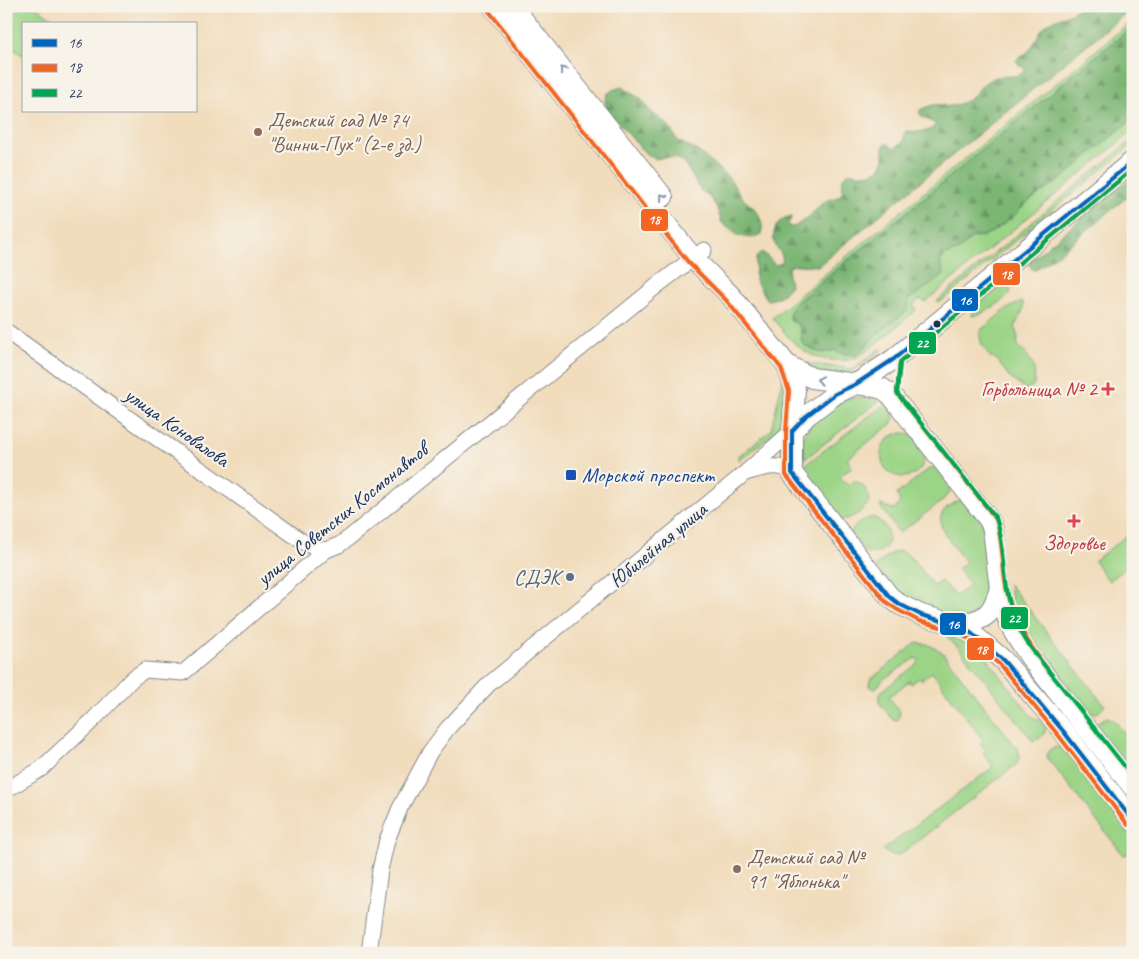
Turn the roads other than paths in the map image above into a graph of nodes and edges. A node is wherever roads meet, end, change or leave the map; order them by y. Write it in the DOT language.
graph roads {
  1 [pos="493,6"];
  2 [pos="512,6"];
  3 [pos="1133,161"];
  4 [pos="698,254"];
  5 [pos="6,332"];
  6 [pos="894,359"];
  7 [pos="787,365"];
  8 [pos="856,384"];
  9 [pos="891,395"];
  10 [pos="792,431"];
  11 [pos="745,473"];
  12 [pos="792,473"];
  13 [pos="326,550"];
  14 [pos="1000,588"];
  15 [pos="957,625"];
  16 [pos="1030,657"];
  17 [pos="1014,671"];
  18 [pos="1133,787"];
  19 [pos="6,790"];
  20 [pos="1133,821"];
  21 [pos="369,953"];
  1 -- 4 [label="main road"];
  4 -- 2 [label="main road, one-way"];
  3 -- 6 [label="main road, Юбилейная улица"];
  4 -- 7 [label="main road"];
  4 -- 13 [label="street, улица Советских Космонавтов"];
  5 -- 13 [label="street, улица Коновалова"];
  6 -- 8 [label="main road, Юбилейная улица"];
  6 -- 9 [label="main road"];
  8 -- 7 [label="main road, one-way"];
  7 -- 10 [label="main road"];
  8 -- 9 [label="main road"];
  8 -- 10 [label="main road, Юбилейная улица"];
  9 -- 14 [label="main road"];
  10 -- 11 [label="street, Юбилейная улица"];
  10 -- 12 [label="main road"];
  11 -- 12 [label="street"];
  11 -- 21 [label="street, Юбилейная улица"];
  12 -- 15 [label="main road"];
  13 -- 19 [label="street, улица Советских Космонавтов"];
  14 -- 15 [label="main road"];
  14 -- 16 [label="main road"];
  15 -- 17 [label="main road"];
  16 -- 17 [label="main road"];
  16 -- 18 [label="main road"];
  17 -- 20 [label="main road"];
}
